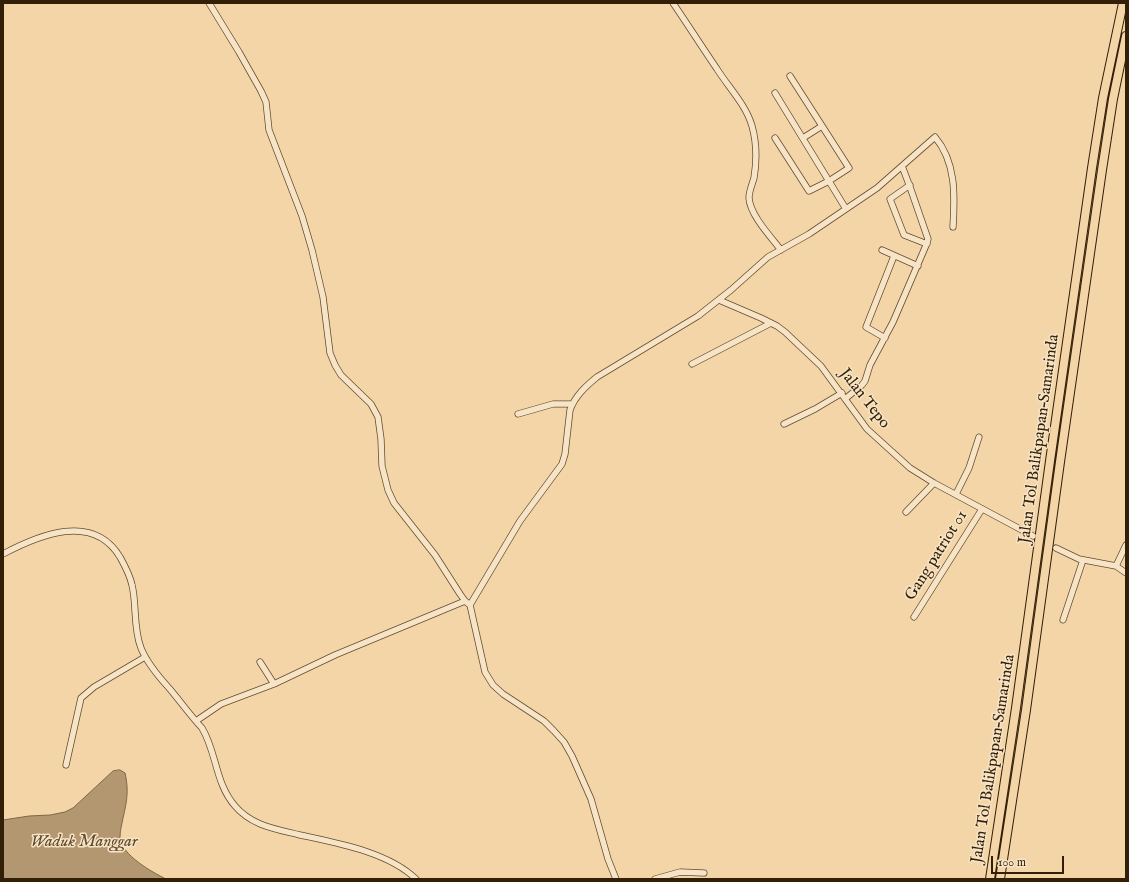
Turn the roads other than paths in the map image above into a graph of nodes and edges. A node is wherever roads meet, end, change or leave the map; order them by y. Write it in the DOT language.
graph roads {
  1 [pos="209,3"];
  2 [pos="673,3"];
  3 [pos="1123,3"];
  4 [pos="1126,36"];
  5 [pos="790,76"];
  6 [pos="775,93"];
  7 [pos="822,126"];
  8 [pos="775,138"];
  9 [pos="803,138"];
  10 [pos="902,166"];
  11 [pos="829,181"];
  12 [pos="910,185"];
  13 [pos="846,209"];
  14 [pos="953,227"];
  15 [pos="927,244"];
  16 [pos="780,250"];
  17 [pos="882,250"];
  18 [pos="894,256"];
  19 [pos="918,266"];
  20 [pos="719,300"];
  21 [pos="771,323"];
  22 [pos="885,338"];
  23 [pos="692,364"];
  24 [pos="842,393"];
  25 [pos="846,399"];
  26 [pos="572,404"];
  27 [pos="518,414"];
  28 [pos="784,424"];
  29 [pos="980,437"];
  30 [pos="934,483"];
  31 [pos="956,494"];
  32 [pos="982,509"];
  33 [pos="906,512"];
  34 [pos="1033,536"];
  35 [pos="1126,545"];
  36 [pos="1056,548"];
  37 [pos="3,554"];
  38 [pos="1083,560"];
  39 [pos="1116,566"];
  40 [pos="1126,573"];
  41 [pos="467,603"];
  42 [pos="914,617"];
  43 [pos="1063,620"];
  44 [pos="145,657"];
  45 [pos="260,662"];
  46 [pos="274,684"];
  47 [pos="196,720"];
  48 [pos="66,765"];
  49 [pos="704,873"];
  50 [pos="416,879"];
  51 [pos="616,879"];
  52 [pos="655,879"];
  53 [pos="990,879"];
  54 [pos="1000,879"];
  1 -- 41 [label="street"];
  2 -- 16 [label="street"];
  3 -- 53 [label="highway, Jalan Tol Balikpapan–Samarinda"];
  4 -- 54 [label="highway, Jalan Tol Balikpapan–Samarinda"];
  5 -- 7 [label="street"];
  6 -- 9 [label="street"];
  7 -- 9 [label="street"];
  7 -- 11 [label="street"];
  8 -- 11 [label="street"];
  9 -- 11 [label="street"];
  10 -- 12 [label="street"];
  10 -- 13 [label="street"];
  10 -- 14 [label="street"];
  11 -- 13 [label="street"];
  12 -- 15 [label="street"];
  12 -- 15 [label="street"];
  13 -- 16 [label="street"];
  15 -- 19 [label="street"];
  16 -- 20 [label="street"];
  17 -- 18 [label="street"];
  18 -- 19 [label="street"];
  18 -- 22 [label="street"];
  19 -- 22 [label="street"];
  20 -- 21 [label="street, Jalan Tepo"];
  20 -- 26 [label="street"];
  21 -- 23 [label="street"];
  21 -- 24 [label="street, Jalan Tepo"];
  22 -- 25 [label="street"];
  24 -- 25 [label="street, Jalan Tepo"];
  24 -- 28 [label="street"];
  25 -- 30 [label="street, Jalan Tepo"];
  26 -- 27 [label="street"];
  26 -- 41 [label="street"];
  29 -- 31 [label="street"];
  30 -- 31 [label="street, Jalan Tepo"];
  30 -- 33 [label="street"];
  31 -- 32 [label="street, Jalan Tepo"];
  32 -- 34 [label="street, Jalan Tepo"];
  32 -- 42 [label="street, Gang patriot 01"];
  35 -- 39 [label="street"];
  36 -- 38 [label="street"];
  37 -- 44 [label="street"];
  38 -- 39 [label="street"];
  38 -- 43 [label="street"];
  39 -- 40 [label="street"];
  41 -- 46 [label="street"];
  41 -- 51 [label="street"];
  44 -- 47 [label="street"];
  44 -- 48 [label="street"];
  45 -- 46 [label="street"];
  46 -- 47 [label="street"];
  47 -- 50 [label="street"];
  49 -- 52 [label="street"];
}
